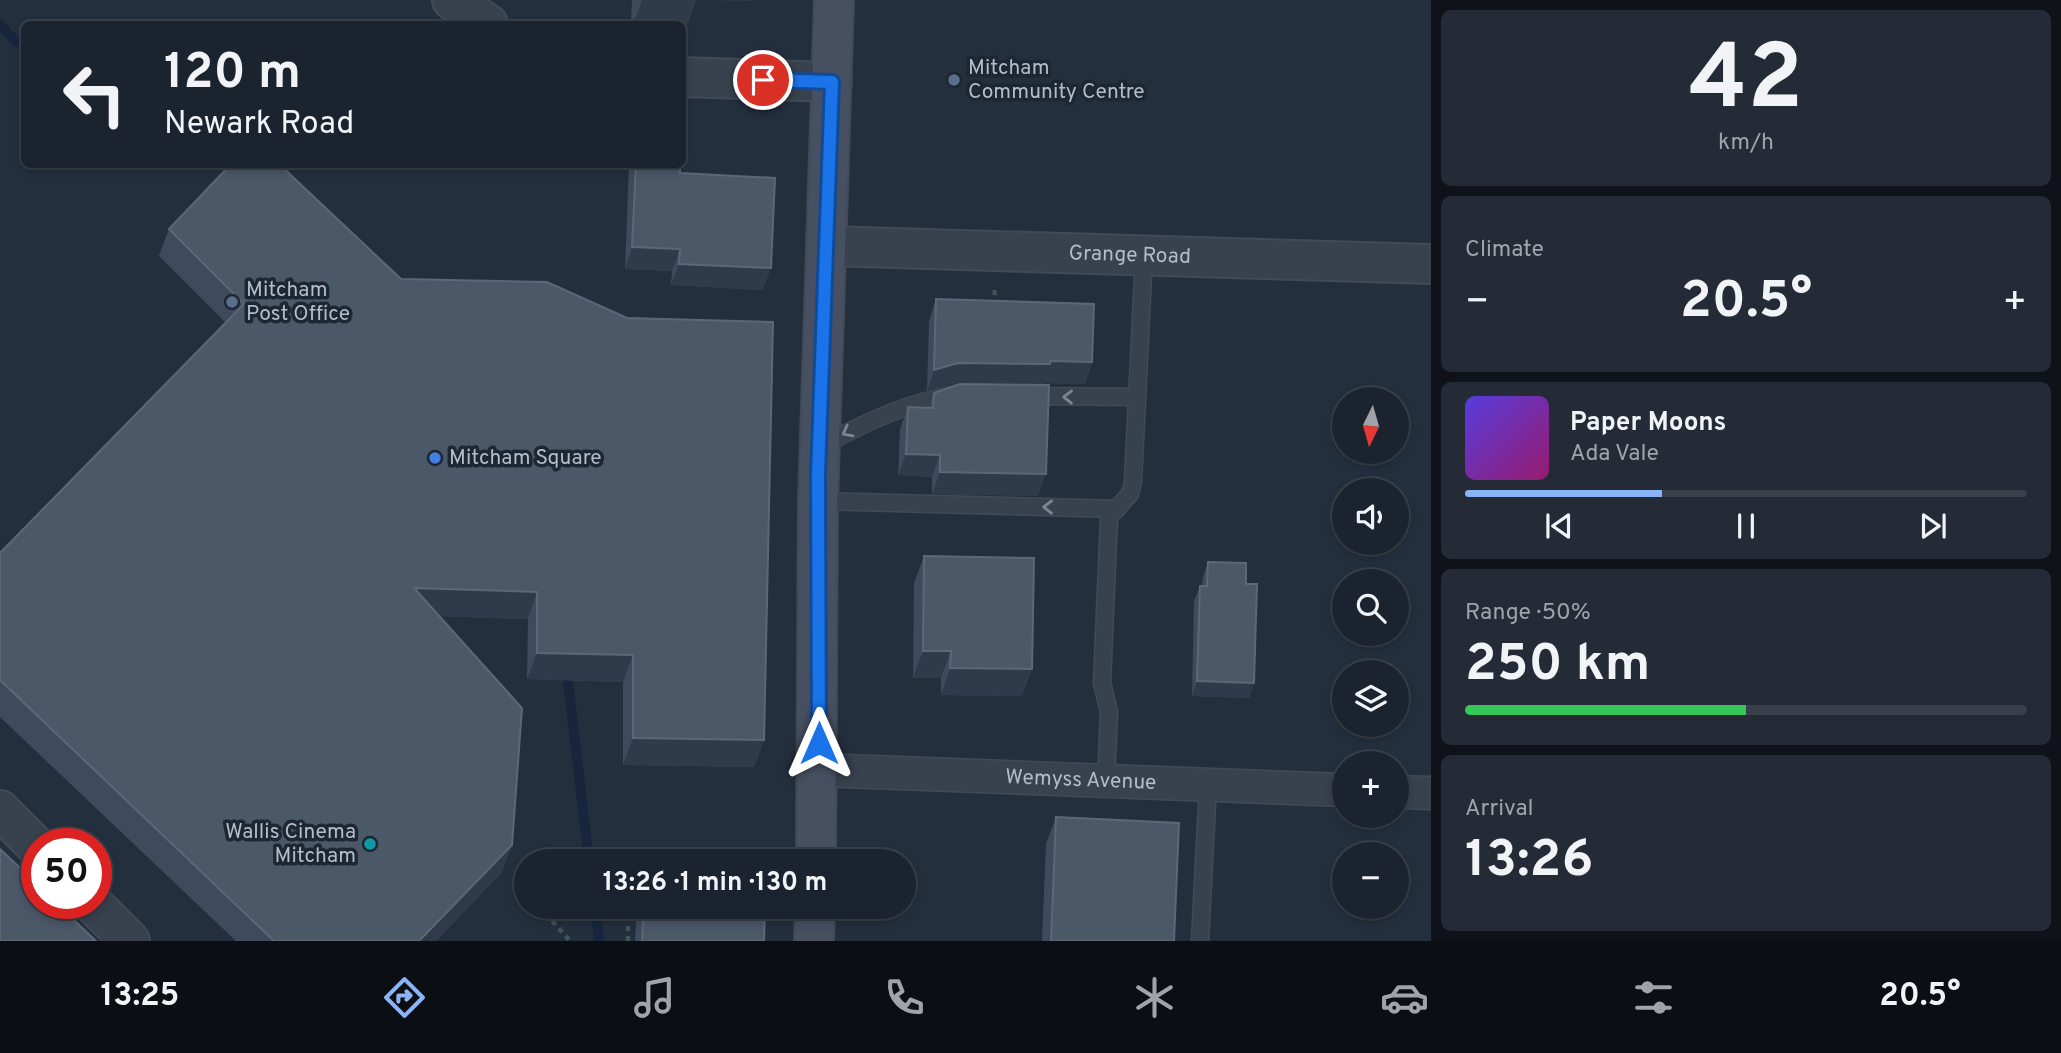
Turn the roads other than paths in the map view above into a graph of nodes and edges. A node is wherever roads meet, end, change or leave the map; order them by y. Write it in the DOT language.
graph roads {
  1 [pos="452,0"];
  2 [pos="834,0"];
  3 [pos="484,21"];
  4 [pos="686,77"];
  5 [pos="832,82"];
  6 [pos="827,246"];
  7 [pos="1144,254"];
  8 [pos="1431,264"];
  9 [pos="964,396"];
  10 [pos="1017,396"];
  11 [pos="1136,397"];
  12 [pos="819,447"];
  13 [pos="818,501"];
  14 [pos="1116,509"];
  15 [pos="819,770"];
  16 [pos="1106,781"];
  17 [pos="1208,785"];
  18 [pos="1332,790"];
  19 [pos="1409,792"];
  20 [pos="1431,793"];
  21 [pos="0,810"];
  22 [pos="21,831"];
  23 [pos="816,849"];
  24 [pos="108,919"];
  25 [pos="815,919"];
  26 [pos="130,941"];
  27 [pos="814,941"];
  28 [pos="1199,941"];
  1 -- 3 [label="street"];
  2 -- 5 [label="main road"];
  4 -- 5 [label="street"];
  5 -- 6 [label="main road"];
  6 -- 7 [label="street, Grange Road"];
  6 -- 12 [label="main road"];
  7 -- 8 [label="street, Grange Road"];
  7 -- 11 [label="lane"];
  9 -- 12 [label="lane, one-way"];
  11 -- 10 [label="lane, one-way"];
  11 -- 14 [label="lane"];
  12 -- 13 [label="main road"];
  14 -- 13 [label="lane, one-way"];
  13 -- 15 [label="main road"];
  14 -- 16 [label="lane"];
  15 -- 16 [label="street, Wemyss Avenue"];
  15 -- 23 [label="main road"];
  16 -- 17 [label="street, Wemyss Avenue"];
  17 -- 18 [label="street, Wemyss Avenue"];
  17 -- 28 [label="lane"];
  19 -- 20 [label="street"];
  21 -- 22 [label="street"];
  24 -- 26 [label="street"];
  25 -- 27 [label="main road"];
}
